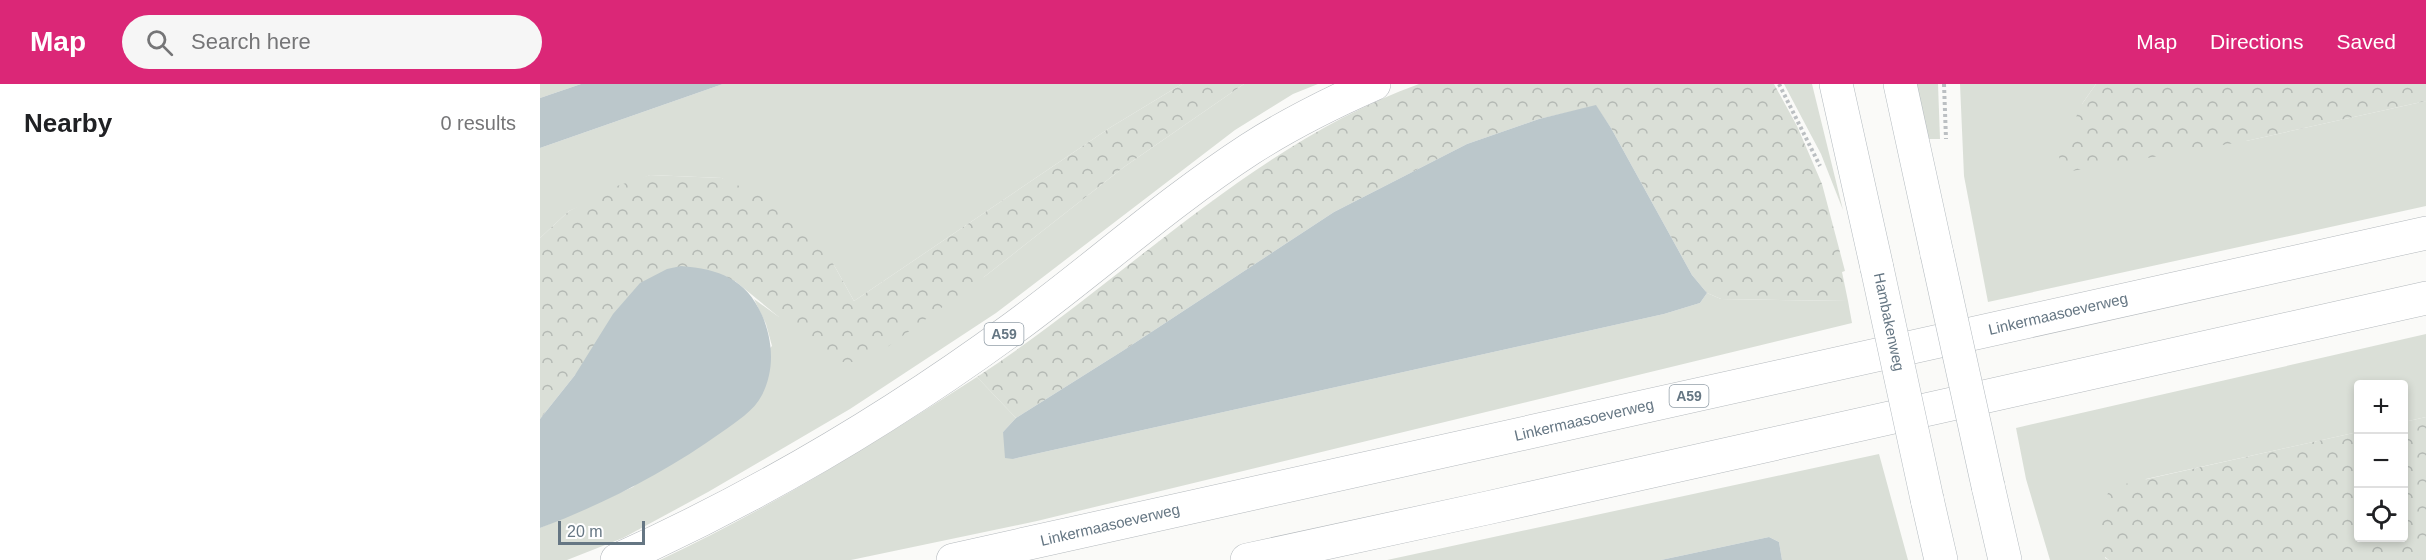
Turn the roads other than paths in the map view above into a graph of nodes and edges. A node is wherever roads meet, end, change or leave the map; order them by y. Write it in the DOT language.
graph roads {
  1 [pos="1374,84"];
  2 [pos="1836,84"];
  3 [pos="1900,84"];
  4 [pos="2426,233"];
  5 [pos="2426,298"];
  6 [pos="617,560"];
  7 [pos="953,560"];
  8 [pos="1247,560"];
  9 [pos="1941,560"];
  10 [pos="2005,560"];
  1 -- 6 [label="main road, A59"];
  2 -- 9 [label="main road, Hambakenweg, bridge"];
  3 -- 10 [label="main road, bridge"];
  4 -- 7 [label="main road, Linkermaasoeverweg / A59"];
  5 -- 8 [label="main road"];
}
